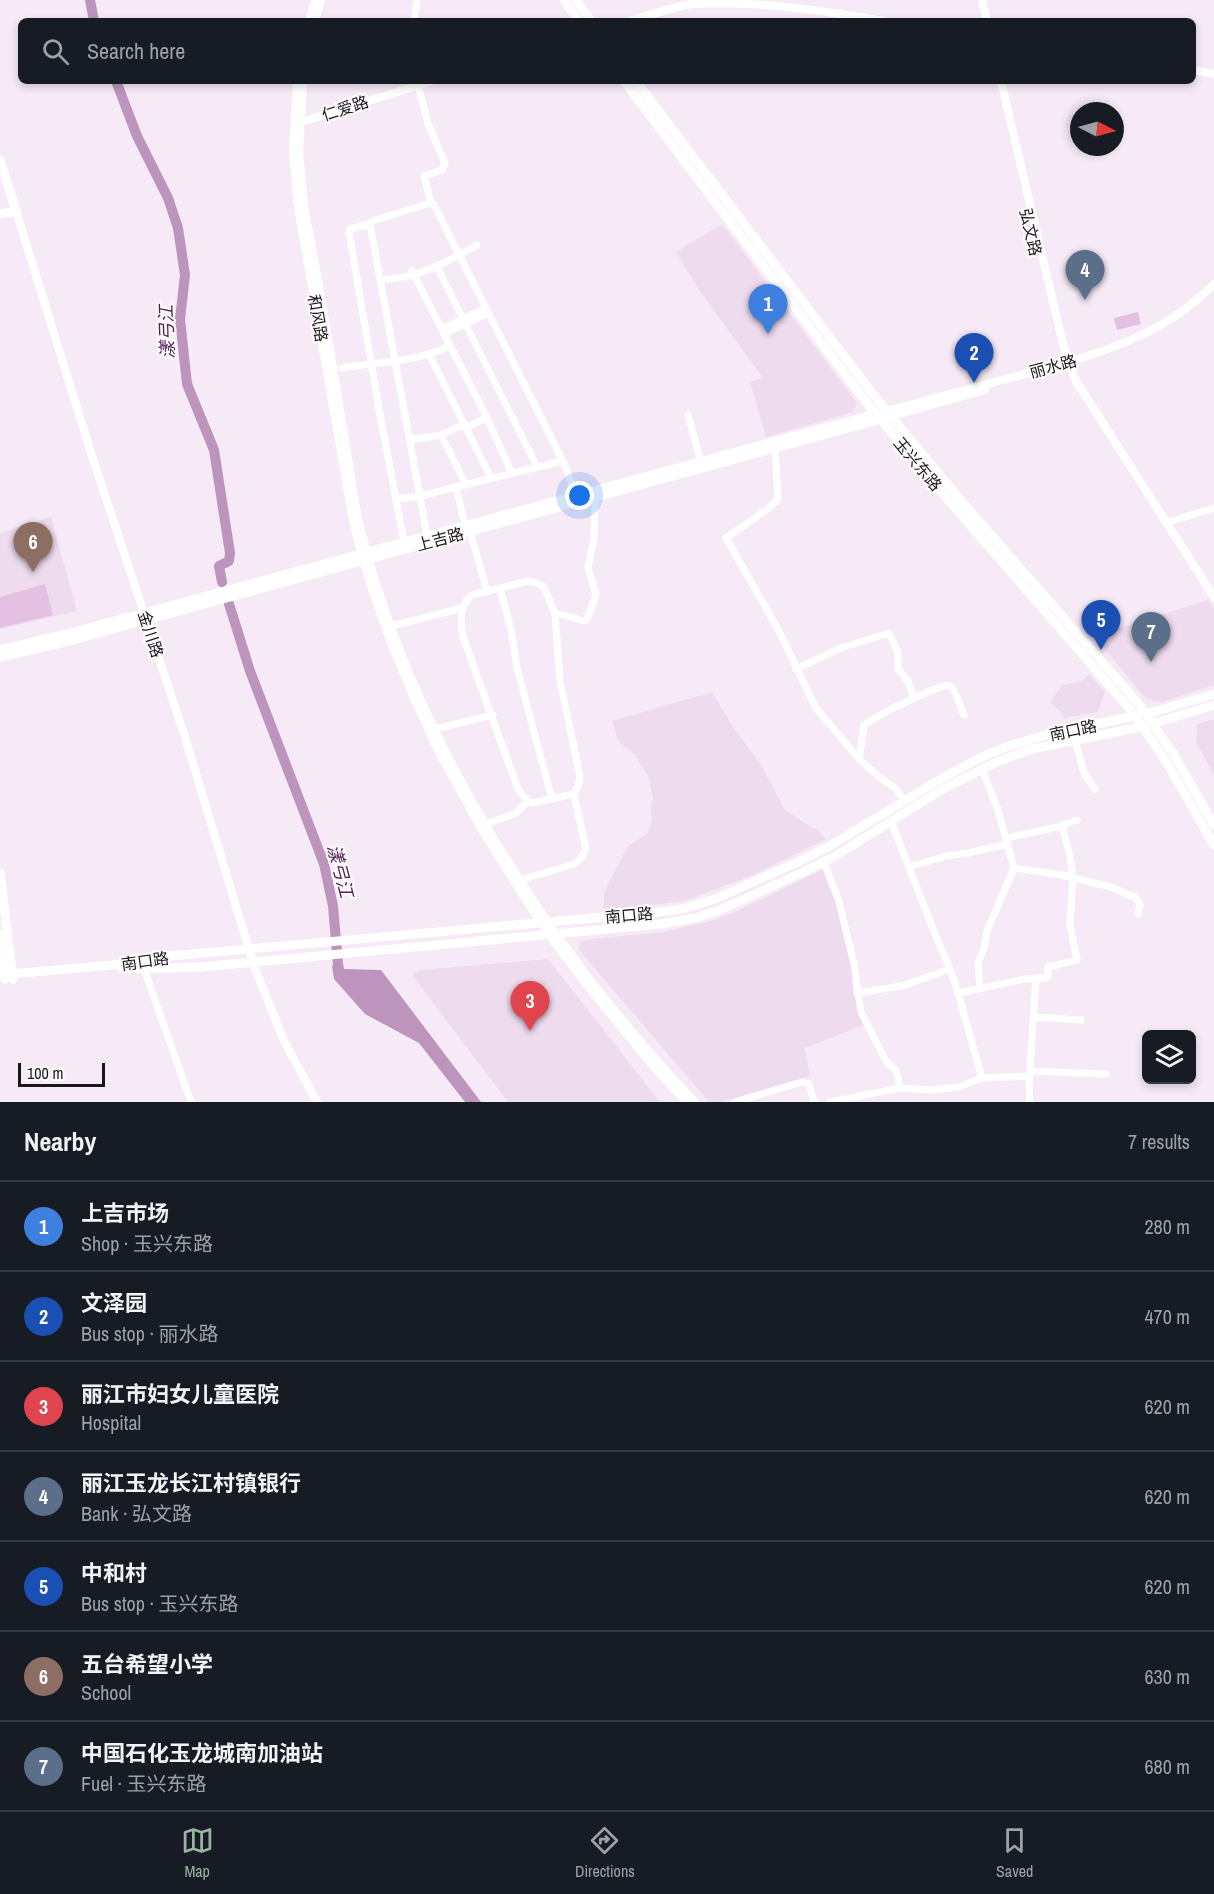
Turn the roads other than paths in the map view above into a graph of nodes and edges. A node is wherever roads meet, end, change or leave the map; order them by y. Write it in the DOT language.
graph roads {
  1 [pos="315,0"];
  2 [pos="321,0"];
  3 [pos="417,0"];
  4 [pos="564,0"];
  5 [pos="576,0"];
  6 [pos="976,0"];
  7 [pos="982,0"];
  8 [pos="755,1"];
  9 [pos="310,18"];
  10 [pos="316,18"];
  11 [pos="414,18"];
  12 [pos="577,18"];
  13 [pos="589,18"];
  14 [pos="641,18"];
  15 [pos="866,18"];
  16 [pos="980,18"];
  17 [pos="986,18"];
  18 [pos="1196,71"];
  19 [pos="1214,74"];
  20 [pos="297,84"];
  21 [pos="303,84"];
  22 [pos="414,84"];
  23 [pos="417,84"];
  24 [pos="626,84"];
  25 [pos="638,84"];
  26 [pos="996,84"];
  27 [pos="1002,84"];
  28 [pos="297,124"];
  29 [pos="0,160"];
  30 [pos="431,203"];
  31 [pos="16,211"];
  32 [pos="0,214"];
  33 [pos="370,224"];
  34 [pos="477,244"];
  35 [pos="459,255"];
  36 [pos="437,267"];
  37 [pos="413,273"];
  38 [pos="381,280"];
  39 [pos="1214,284"];
  40 [pos="1214,292"];
  41 [pos="487,310"];
  42 [pos="464,321"];
  43 [pos="443,331"];
  44 [pos="450,346"];
  45 [pos="429,354"];
  46 [pos="396,361"];
  47 [pos="371,364"];
  48 [pos="1067,365"];
  49 [pos="342,368"];
  50 [pos="688,415"];
  51 [pos="884,415"];
  52 [pos="487,417"];
  53 [pos="465,426"];
  54 [pos="441,435"];
  55 [pos="410,440"];
  56 [pos="775,448"];
  57 [pos="563,461"];
  58 [pos="701,462"];
  59 [pos="537,467"];
  60 [pos="512,473"];
  61 [pos="491,478"];
  62 [pos="466,484"];
  63 [pos="456,487"];
  64 [pos="576,495"];
  65 [pos="420,496"];
  66 [pos="595,497"];
  67 [pos="396,499"];
  68 [pos="1214,508"];
  69 [pos="1166,524"];
  70 [pos="468,528"];
  71 [pos="427,535"];
  72 [pos="404,542"];
  73 [pos="365,555"];
  74 [pos="500,588"];
  75 [pos="487,591"];
  76 [pos="1214,597"];
  77 [pos="462,608"];
  78 [pos="555,614"];
  79 [pos="145,616"];
  80 [pos="392,626"];
  81 [pos="0,650"];
  82 [pos="0,657"];
  83 [pos="796,669"];
  84 [pos="1214,694"];
  85 [pos="914,698"];
  86 [pos="1214,705"];
  87 [pos="964,714"];
  88 [pos="1146,714"];
  89 [pos="493,715"];
  90 [pos="1136,717"];
  91 [pos="1153,723"];
  92 [pos="1142,726"];
  93 [pos="435,729"];
  94 [pos="1075,740"];
  95 [pos="859,759"];
  96 [pos="982,769"];
  97 [pos="1095,789"];
  98 [pos="574,794"];
  99 [pos="552,799"];
  100 [pos="904,800"];
  101 [pos="528,801"];
  102 [pos="1077,820"];
  103 [pos="891,821"];
  104 [pos="486,824"];
  105 [pos="1062,825"];
  106 [pos="1214,825"];
  107 [pos="1007,841"];
  108 [pos="1214,845"];
  109 [pos="824,862"];
  110 [pos="909,867"];
  111 [pos="1014,868"];
  112 [pos="0,873"];
  113 [pos="1073,878"];
  114 [pos="520,880"];
  115 [pos="1138,914"];
  116 [pos="545,923"];
  117 [pos="0,934"];
  118 [pos="553,934"];
  119 [pos="250,950"];
  120 [pos="253,962"];
  121 [pos="144,969"];
  122 [pos="950,969"];
  123 [pos="6,977"];
  124 [pos="1036,978"];
  125 [pos="980,988"];
  126 [pos="858,993"];
  127 [pos="958,993"];
  128 [pos="1033,1017"];
  129 [pos="1081,1020"];
  130 [pos="1030,1073"];
  131 [pos="1106,1074"];
  132 [pos="982,1078"];
  133 [pos="900,1088"];
  134 [pos="191,1102"];
  135 [pos="317,1102"];
  136 [pos="686,1102"];
  137 [pos="695,1102"];
  138 [pos="735,1102"];
  139 [pos="814,1102"];
  140 [pos="830,1102"];
  141 [pos="1030,1102"];
  1 -- 9 [label="street"];
  2 -- 10 [label="street"];
  3 -- 11 [label="street"];
  4 -- 12 [label="main road"];
  5 -- 13 [label="main road"];
  6 -- 16 [label="street"];
  7 -- 17 [label="street"];
  8 -- 14 [label="street"];
  8 -- 15 [label="street"];
  18 -- 19 [label="street"];
  20 -- 28 [label="street, 和风路"];
  21 -- 28 [label="street, 和风路"];
  22 -- 28 [label="street, 仁爱路"];
  23 -- 30 [label="street"];
  24 -- 51 [label="main road, 玉兴东路"];
  25 -- 51 [label="main road, 玉兴东路"];
  26 -- 48 [label="street, 弘文路"];
  27 -- 48 [label="street, 弘文路"];
  28 -- 73 [label="street, 和风路"];
  29 -- 31 [label="main road, 金川路"];
  30 -- 33 [label="street"];
  30 -- 35 [label="street"];
  31 -- 32 [label="main road"];
  31 -- 79 [label="street, 金川路"];
  33 -- 38 [label="street"];
  33 -- 47 [label="street"];
  34 -- 35 [label="street"];
  35 -- 36 [label="street"];
  35 -- 37 [label="street"];
  35 -- 41 [label="street"];
  36 -- 37 [label="street"];
  36 -- 42 [label="street"];
  37 -- 38 [label="street"];
  37 -- 43 [label="street"];
  38 -- 46 [label="street"];
  39 -- 48 [label="street, 丽水路"];
  40 -- 48 [label="street, 丽水路"];
  41 -- 42 [label="street"];
  41 -- 57 [label="street"];
  42 -- 43 [label="street"];
  42 -- 59 [label="street"];
  43 -- 44 [label="street"];
  44 -- 45 [label="street"];
  44 -- 52 [label="street"];
  45 -- 46 [label="street"];
  45 -- 53 [label="street"];
  46 -- 47 [label="street"];
  46 -- 55 [label="street"];
  47 -- 49 [label="street"];
  47 -- 67 [label="street"];
  48 -- 51 [label="street, 丽水路"];
  48 -- 69 [label="street, 弘文路"];
  50 -- 58 [label="street"];
  51 -- 56 [label="main road, 上吉路"];
  51 -- 58 [label="main road, 上吉路"];
  51 -- 88 [label="main road, 玉兴东路"];
  51 -- 90 [label="main road, 玉兴东路"];
  52 -- 53 [label="street"];
  52 -- 60 [label="street"];
  53 -- 54 [label="street"];
  53 -- 61 [label="street"];
  54 -- 55 [label="street"];
  54 -- 62 [label="street"];
  55 -- 65 [label="street"];
  56 -- 66 [label="main road, 上吉路"];
  56 -- 83 [label="street"];
  57 -- 59 [label="street"];
  57 -- 64 [label="street"];
  58 -- 64 [label="main road, 上吉路"];
  59 -- 60 [label="street"];
  60 -- 61 [label="street"];
  61 -- 62 [label="street"];
  62 -- 63 [label="street"];
  63 -- 65 [label="street"];
  63 -- 70 [label="street"];
  64 -- 70 [label="main road, 上吉路"];
  65 -- 67 [label="street"];
  65 -- 71 [label="street"];
  66 -- 70 [label="main road, 上吉路"];
  66 -- 78 [label="street"];
  67 -- 72 [label="street"];
  68 -- 69 [label="street"];
  69 -- 76 [label="street, 弘文路"];
  70 -- 71 [label="main road, 上吉路"];
  70 -- 73 [label="main road, 上吉路"];
  70 -- 75 [label="street"];
  71 -- 72 [label="main road, 上吉路"];
  72 -- 73 [label="main road, 上吉路"];
  73 -- 79 [label="main road, 上吉路"];
  73 -- 80 [label="street"];
  73 -- 116 [label="street"];
  74 -- 75 [label="street"];
  74 -- 78 [label="street"];
  74 -- 99 [label="street"];
  75 -- 77 [label="street"];
  77 -- 80 [label="street"];
  77 -- 89 [label="street"];
  78 -- 98 [label="street"];
  79 -- 81 [label="main road, 上吉路"];
  79 -- 82 [label="main road, 上吉路"];
  79 -- 119 [label="street, 金川路"];
  80 -- 93 [label="street"];
  83 -- 85 [label="street"];
  83 -- 95 [label="street"];
  84 -- 88 [label="main road, 南口路"];
  85 -- 87 [label="street"];
  85 -- 95 [label="street"];
  86 -- 91 [label="main road, 南口路"];
  88 -- 90 [label="main road, 南口路"];
  88 -- 91 [label="main road, 玉兴东路"];
  89 -- 93 [label="street"];
  89 -- 101 [label="street"];
  90 -- 92 [label="main road, 玉兴东路"];
  90 -- 100 [label="main road, 南口路"];
  91 -- 92 [label="main road, 南口路"];
  91 -- 106 [label="main road, 玉兴东路"];
  92 -- 94 [label="main road, 南口路"];
  92 -- 108 [label="main road, 玉兴东路"];
  93 -- 104 [label="street"];
  94 -- 96 [label="main road, 南口路"];
  94 -- 97 [label="street"];
  95 -- 100 [label="street"];
  96 -- 103 [label="main road, 南口路"];
  96 -- 107 [label="street"];
  98 -- 99 [label="street"];
  98 -- 114 [label="street"];
  99 -- 101 [label="street"];
  100 -- 116 [label="main road, 南口路"];
  101 -- 104 [label="street"];
  102 -- 105 [label="street"];
  103 -- 109 [label="main road, 南口路"];
  103 -- 110 [label="street"];
  104 -- 114 [label="street"];
  105 -- 107 [label="street"];
  105 -- 113 [label="street"];
  107 -- 110 [label="street"];
  107 -- 111 [label="street"];
  109 -- 118 [label="main road, 南口路"];
  109 -- 126 [label="street"];
  110 -- 122 [label="street"];
  111 -- 113 [label="street"];
  111 -- 125 [label="street"];
  112 -- 123 [label="main road"];
  113 -- 115 [label="street"];
  113 -- 124 [label="street"];
  114 -- 116 [label="street"];
  116 -- 118 [label="street"];
  116 -- 119 [label="main road, 南口路"];
  117 -- 123 [label="main road"];
  118 -- 120 [label="main road, 南口路"];
  118 -- 136 [label="street"];
  118 -- 137 [label="street"];
  119 -- 120 [label="street, 金川路"];
  119 -- 123 [label="main road, 南口路"];
  120 -- 121 [label="main road, 南口路"];
  120 -- 135 [label="street, 金川路"];
  121 -- 123 [label="main road, 南口路"];
  121 -- 134 [label="street"];
  122 -- 126 [label="street"];
  122 -- 127 [label="street"];
  124 -- 125 [label="street"];
  124 -- 128 [label="street"];
  125 -- 127 [label="street"];
  126 -- 133 [label="street"];
  127 -- 132 [label="street"];
  128 -- 129 [label="street"];
  128 -- 130 [label="street"];
  130 -- 131 [label="street"];
  130 -- 132 [label="street"];
  130 -- 141 [label="street"];
  132 -- 133 [label="street"];
  133 -- 140 [label="street"];
  138 -- 139 [label="street"];
}
